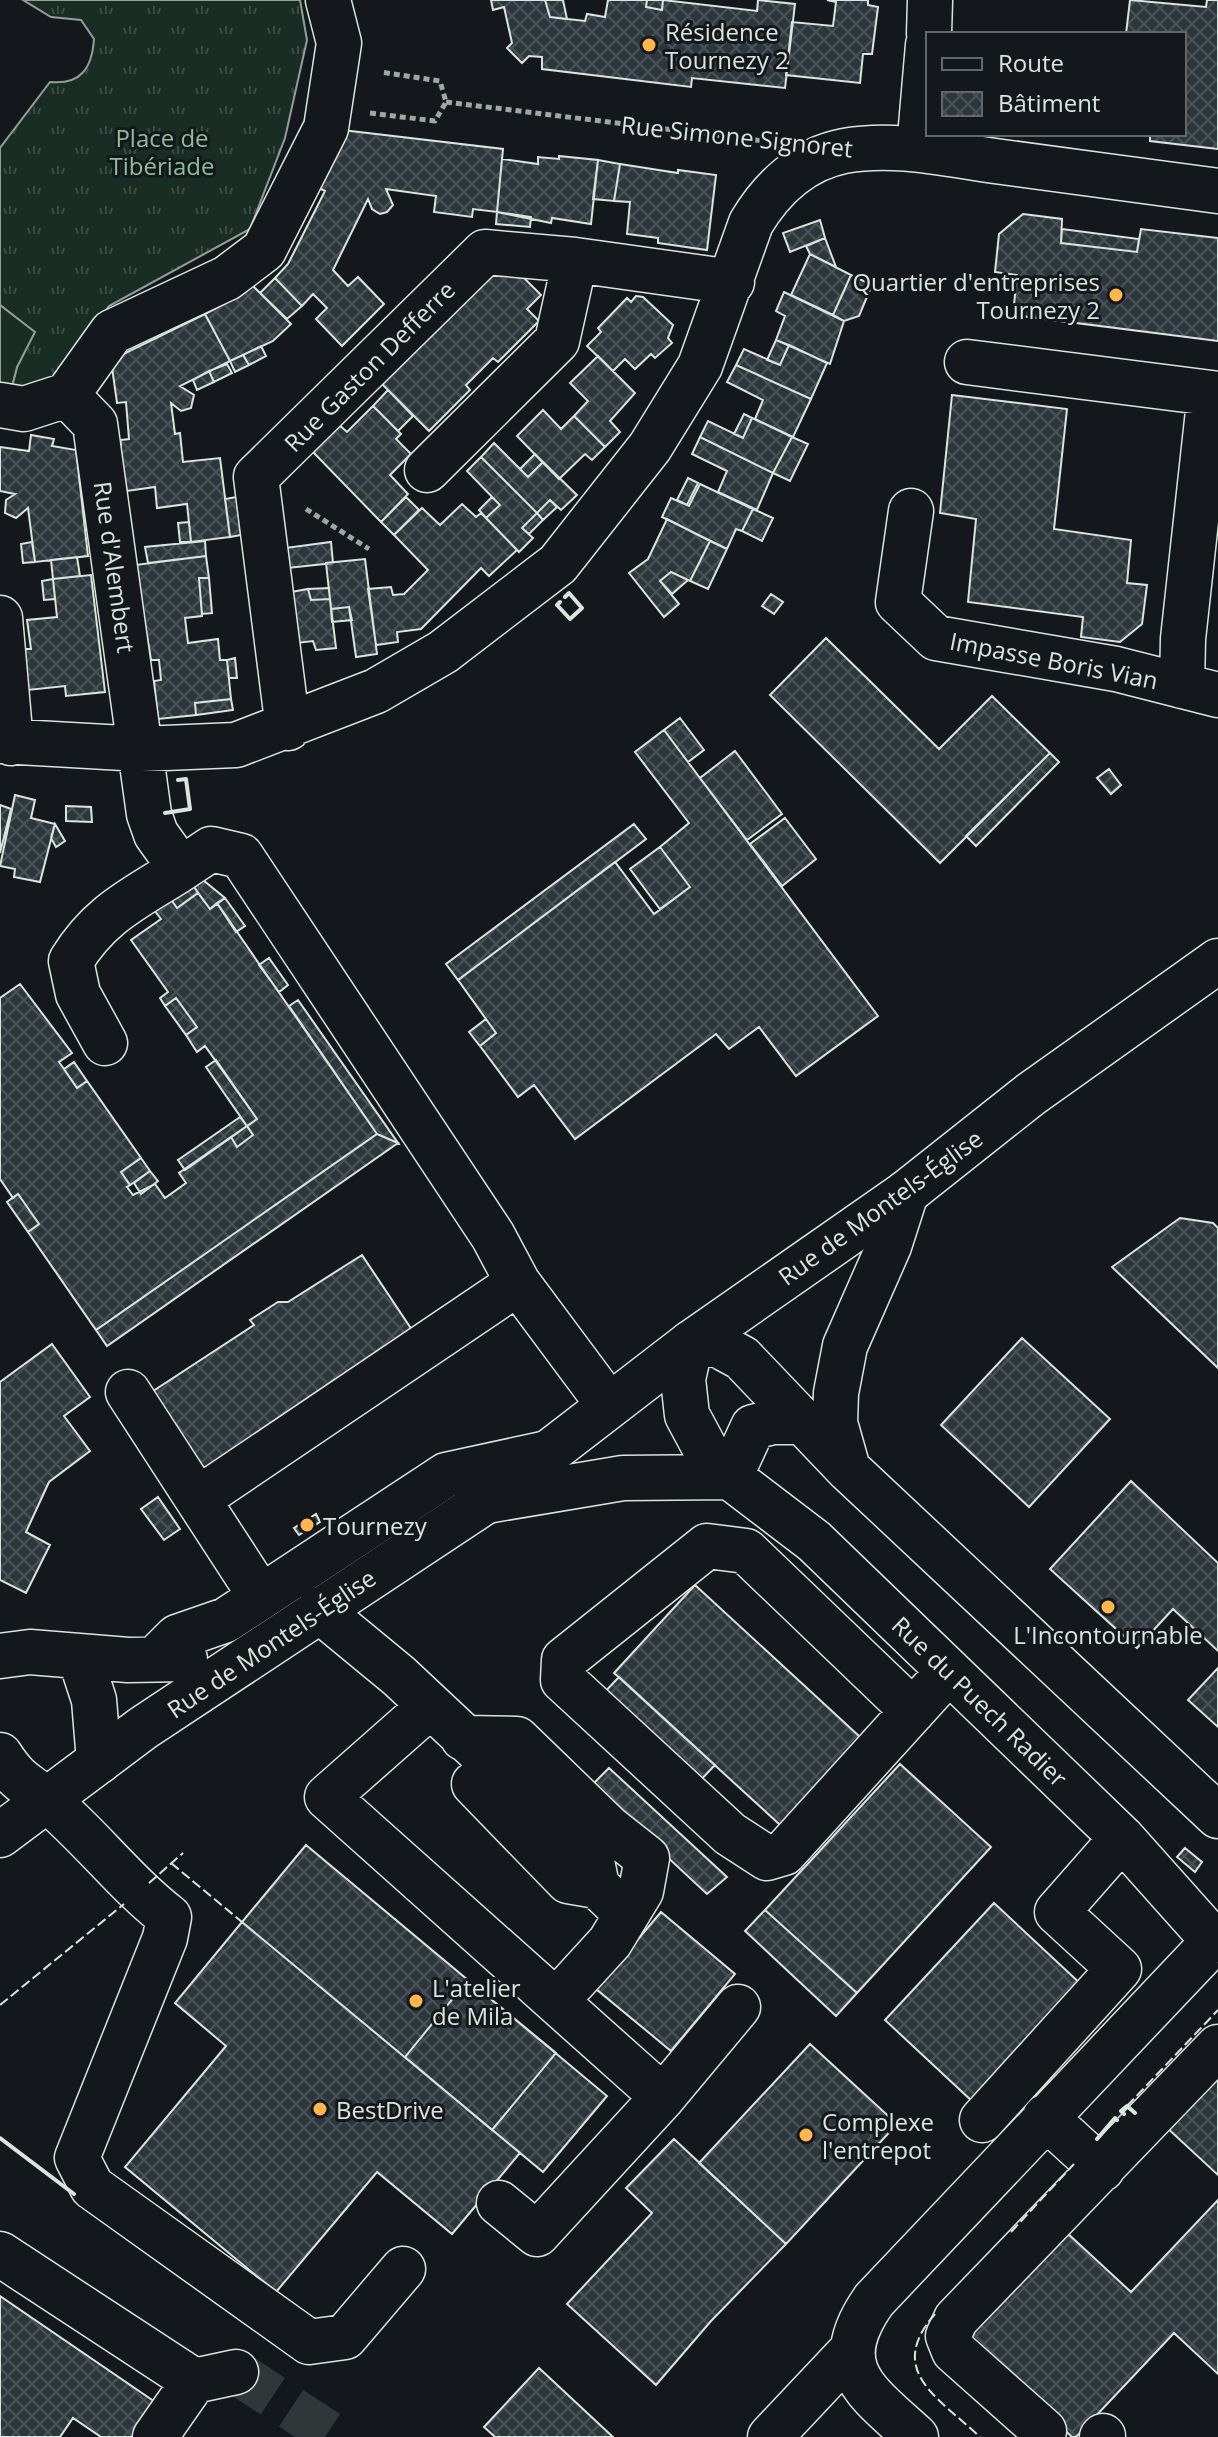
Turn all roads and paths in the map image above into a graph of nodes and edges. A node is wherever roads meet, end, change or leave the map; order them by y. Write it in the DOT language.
graph roads {
  1 [pos="328,0"];
  2 [pos="930,0"];
  3 [pos="929,32"];
  4 [pos="336,65"];
  5 [pos="926,68"];
  6 [pos="446,102"];
  7 [pos="329,108"];
  8 [pos="767,142"];
  9 [pos="919,149"];
  10 [pos="1218,191"];
  11 [pos="575,260"];
  12 [pos="732,282"];
  13 [pos="967,362"];
  14 [pos="1214,394"];
  15 [pos="67,395"];
  16 [pos="0,405"];
  17 [pos="427,470"];
  18 [pos="256,477"];
  19 [pos="911,511"];
  20 [pos="369,549"];
  21 [pos="0,618"];
  22 [pos="1200,690"];
  23 [pos="288,728"];
  24 [pos="6,742"];
  25 [pos="141,749"];
  26 [pos="181,869"];
  27 [pos="1218,961"];
  28 [pos="105,1043"];
  29 [pos="906,1193"];
  30 [pos="518,1283"];
  31 [pos="691,1343"];
  32 [pos="128,1392"];
  33 [pos="608,1404"];
  34 [pos="803,1422"];
  35 [pos="543,1454"];
  36 [pos="848,1469"];
  37 [pos="730,1477"];
  38 [pos="198,1499"];
  39 [pos="486,1501"];
  40 [pos="799,1527"];
  41 [pos="764,1568"];
  42 [pos="261,1597"];
  43 [pos="319,1610"];
  44 [pos="0,1656"];
  45 [pos="80,1657"];
  46 [pos="248,1658"];
  47 [pos="155,1659"];
  48 [pos="949,1671"];
  49 [pos="429,1707"];
  50 [pos="913,1711"];
  51 [pos="0,1755"];
  52 [pos="99,1761"];
  53 [pos="47,1800"];
  54 [pos="1218,1816"];
  55 [pos="0,1835"];
  56 [pos="1122,1838"];
  57 [pos="1216,1939"];
  58 [pos="556,2001"];
  59 [pos="738,2007"];
  60 [pos="1218,2047"];
  61 [pos="663,2097"];
  62 [pos="1045,2117"];
  63 [pos="982,2120"];
  64 [pos="1102,2169"];
  65 [pos="499,2203"];
  66 [pos="0,2254"];
  67 [pos="403,2269"];
  68 [pos="851,2351"];
  69 [pos="1044,2431"];
  70 [pos="155,2437"];
  71 [pos="770,2437"];
  72 [pos="916,2437"];
  1 -- 4 [label="street"];
  2 -- 3 [label="street"];
  4 -- 6 [label="path"];
  4 -- 7 [label="street"];
  5 -- 9 [label="street"];
  6 -- 7 [label="path"];
  6 -- 8 [label="path, Rue Simone Signoret"];
  7 -- 15 [label="street"];
  9 -- 10 [label="street, Rue Simone Signoret"];
  9 -- 12 [label="street, Rue Simone Signoret"];
  11 -- 12 [label="street, Rue Gaston Defferre"];
  11 -- 17 [label="street"];
  11 -- 18 [label="street, Rue Gaston Defferre"];
  12 -- 23 [label="street"];
  13 -- 14 [label="street"];
  14 -- 22 [label="street"];
  15 -- 16 [label="street"];
  15 -- 25 [label="street, Rue d'Alembert"];
  18 -- 20 [label="path"];
  18 -- 23 [label="street"];
  19 -- 22 [label="street, Impasse Boris Vian"];
  21 -- 24 [label="street"];
  23 -- 25 [label="street"];
  24 -- 25 [label="street"];
  25 -- 26 [label="street, Rue d'Alembert"];
  26 -- 28 [label="street"];
  26 -- 30 [label="street"];
  27 -- 29 [label="street, Rue de Montels-Église"];
  29 -- 31 [label="street, Rue de Montels-Église"];
  29 -- 36 [label="street"];
  30 -- 33 [label="street"];
  30 -- 38 [label="street"];
  31 -- 33 [label="street, Rue de Montels-Église"];
  31 -- 34 [label="street"];
  31 -- 37 [label="street, Rue du Puech Radier"];
  32 -- 38 [label="street"];
  33 -- 35 [label="street, Rue de Montels-Église"];
  34 -- 36 [label="street"];
  34 -- 37 [label="street"];
  35 -- 39 [label="street, Rue de Montels-Église"];
  35 -- 42 [label="street, Rue de Montels-Église"];
  36 -- 54 [label="street"];
  37 -- 39 [label="street"];
  37 -- 40 [label="street, Rue du Puech Radier"];
  38 -- 42 [label="street"];
  39 -- 43 [label="street, Rue de Montels-Église"];
  40 -- 41 [label="street"];
  40 -- 48 [label="street, Rue du Puech Radier"];
  41 -- 50 [label="street"];
  41 -- 50 [label="street"];
  42 -- 47 [label="street, Rue de Montels-Église"];
  43 -- 46 [label="street, Rue de Montels-Église"];
  43 -- 49 [label="street"];
  44 -- 45 [label="street"];
  45 -- 47 [label="street"];
  45 -- 52 [label="street"];
  46 -- 47 [label="street"];
  46 -- 52 [label="street, Rue de Montels-Église"];
  48 -- 50 [label="street"];
  48 -- 56 [label="street, Rue du Puech Radier"];
  49 -- 58 [label="street"];
  49 -- 58 [label="street"];
  51 -- 53 [label="street"];
  52 -- 53 [label="street, Rue de Montels-Église"];
  53 -- 55 [label="street, Rue de Montels-Église"];
  53 -- 67 [label="street"];
  56 -- 57 [label="street, Rue du Puech Radier"];
  56 -- 63 [label="street"];
  57 -- 62 [label="street, Rue du Puech Radier"];
  58 -- 61 [label="street"];
  59 -- 61 [label="street"];
  60 -- 64 [label="street"];
  61 -- 65 [label="street"];
  62 -- 64 [label="street"];
  62 -- 68 [label="street, Rue du Puech Radier"];
  64 -- 69 [label="street"];
  66 -- 70 [label="street"];
  68 -- 71 [label="street"];
  68 -- 72 [label="street"];
}
